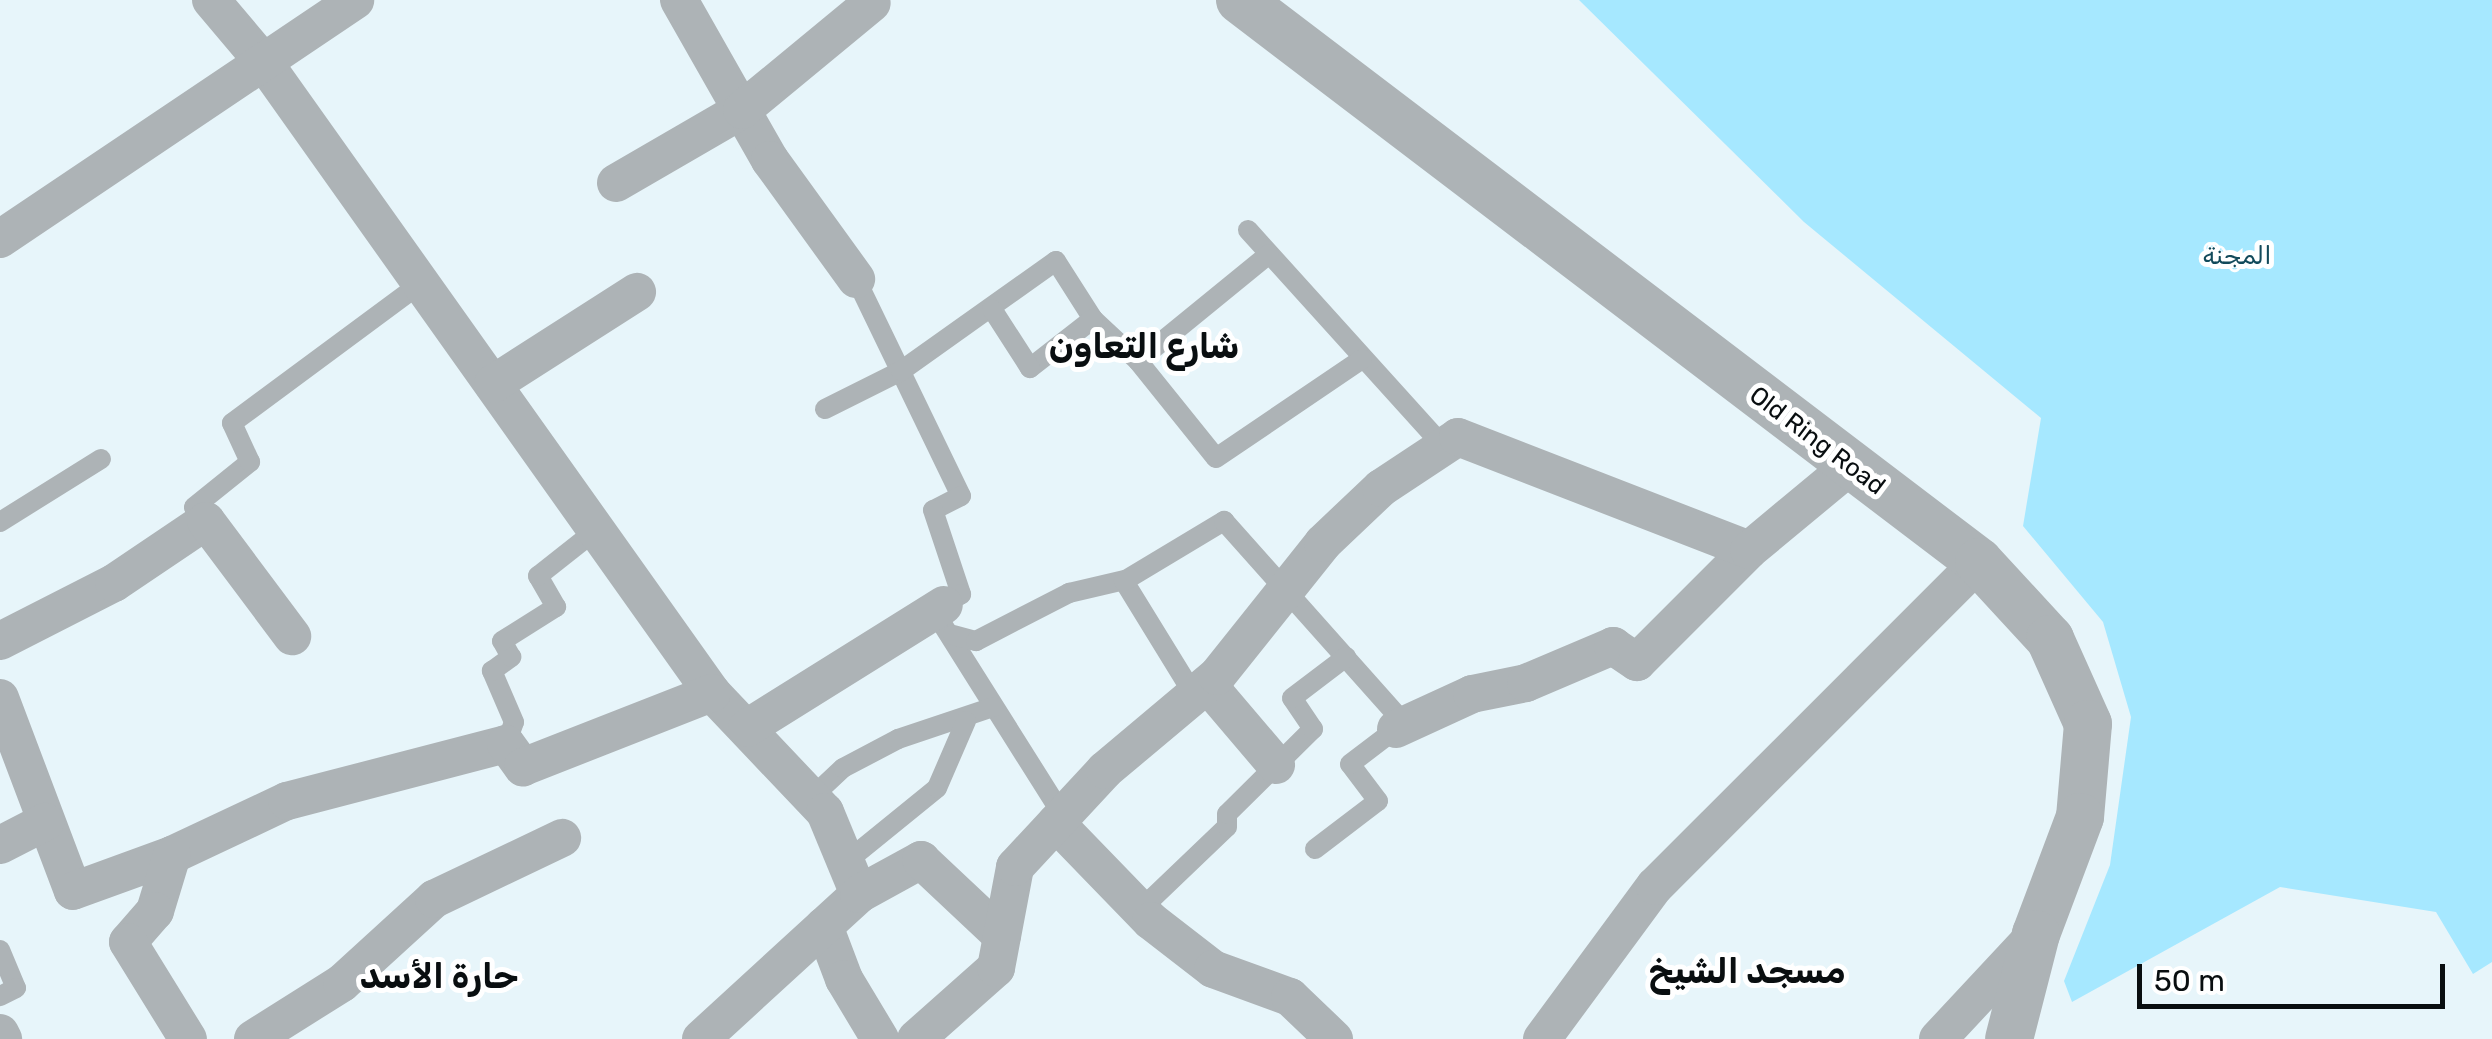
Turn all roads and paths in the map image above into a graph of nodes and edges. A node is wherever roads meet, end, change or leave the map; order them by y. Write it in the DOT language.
graph roads {
  1 [pos="211,0"];
  2 [pos="355,0"];
  3 [pos="679,0"];
  4 [pos="1240,0"];
  5 [pos="872,3"];
  6 [pos="265,64"];
  7 [pos="742,110"];
  8 [pos="616,183"];
  9 [pos="1248,230"];
  10 [pos="0,238"];
  11 [pos="1269,254"];
  12 [pos="856,279"];
  13 [pos="421,283"];
  14 [pos="638,292"];
  15 [pos="992,309"];
  16 [pos="1093,319"];
  17 [pos="1362,359"];
  18 [pos="1138,360"];
  19 [pos="901,370"];
  20 [pos="493,384"];
  21 [pos="826,410"];
  22 [pos="1444,446"];
  23 [pos="101,459"];
  24 [pos="1850,466"];
  25 [pos="206,521"];
  26 [pos="0,522"];
  27 [pos="595,530"];
  28 [pos="1750,550"];
  29 [pos="1979,562"];
  30 [pos="1125,580"];
  31 [pos="1287,588"];
  32 [pos="944,617"];
  33 [pos="292,636"];
  34 [pos="0,641"];
  35 [pos="1346,657"];
  36 [pos="1201,690"];
  37 [pos="712,693"];
  38 [pos="0,698"];
  39 [pos="992,707"];
  40 [pos="966,721"];
  41 [pos="1400,727"];
  42 [pos="747,728"];
  43 [pos="506,744"];
  44 [pos="1276,765"];
  45 [pos="812,797"];
  46 [pos="1060,820"];
  47 [pos="45,822"];
  48 [pos="562,838"];
  49 [pos="0,845"];
  50 [pos="1315,848"];
  51 [pos="172,855"];
  52 [pos="853,878"];
  53 [pos="1140,910"];
  54 [pos="824,926"];
  55 [pos="2036,934"];
  56 [pos="1002,936"];
  57 [pos="0,950"];
  58 [pos="0,996"];
  59 [pos="188,1039"];
  60 [pos="253,1039"];
  61 [pos="701,1039"];
  62 [pos="880,1039"];
  63 [pos="916,1039"];
  64 [pos="1334,1039"];
  65 [pos="1542,1039"];
  66 [pos="1938,1039"];
  67 [pos="2009,1039"];
  1 -- 6 [label="street"];
  2 -- 6 [label="street"];
  3 -- 7 [label="street"];
  4 -- 24 [label="street, Old Ring Road"];
  5 -- 7 [label="street"];
  6 -- 10 [label="street"];
  6 -- 13 [label="street"];
  7 -- 8 [label="street"];
  7 -- 12 [label="street"];
  9 -- 11 [label="lane"];
  11 -- 17 [label="lane"];
  11 -- 18 [label="lane"];
  12 -- 19 [label="lane"];
  13 -- 20 [label="street"];
  13 -- 25 [label="lane"];
  14 -- 20 [label="street"];
  15 -- 16 [label="lane"];
  15 -- 16 [label="lane"];
  15 -- 19 [label="lane"];
  16 -- 18 [label="lane"];
  17 -- 18 [label="lane"];
  17 -- 22 [label="lane"];
  19 -- 21 [label="lane"];
  19 -- 32 [label="lane"];
  20 -- 27 [label="street"];
  22 -- 28 [label="street"];
  22 -- 31 [label="street"];
  23 -- 26 [label="lane"];
  24 -- 28 [label="street"];
  24 -- 29 [label="street, Old Ring Road"];
  25 -- 33 [label="street"];
  25 -- 34 [label="street"];
  27 -- 37 [label="street"];
  27 -- 43 [label="lane"];
  28 -- 41 [label="street"];
  29 -- 55 [label="street, Old Ring Road"];
  29 -- 65 [label="street"];
  30 -- 31 [label="lane"];
  30 -- 32 [label="lane"];
  30 -- 36 [label="lane"];
  31 -- 35 [label="lane"];
  31 -- 36 [label="street"];
  32 -- 39 [label="lane"];
  32 -- 42 [label="street"];
  35 -- 41 [label="lane"];
  35 -- 44 [label="lane"];
  36 -- 44 [label="street"];
  36 -- 46 [label="street"];
  37 -- 42 [label="street"];
  37 -- 43 [label="street"];
  38 -- 47 [label="street"];
  39 -- 40 [label="lane"];
  39 -- 46 [label="lane"];
  40 -- 45 [label="lane"];
  40 -- 52 [label="lane"];
  41 -- 50 [label="lane"];
  42 -- 45 [label="street"];
  43 -- 51 [label="street"];
  44 -- 53 [label="lane"];
  45 -- 52 [label="street"];
  46 -- 53 [label="street"];
  46 -- 56 [label="street"];
  47 -- 49 [label="street"];
  47 -- 51 [label="street"];
  48 -- 60 [label="street"];
  51 -- 59 [label="street"];
  52 -- 54 [label="street"];
  52 -- 56 [label="street"];
  53 -- 64 [label="street"];
  54 -- 61 [label="street"];
  54 -- 62 [label="street"];
  55 -- 66 [label="street"];
  55 -- 67 [label="street, Old Ring Road"];
  56 -- 63 [label="street"];
  57 -- 58 [label="lane"];
}
